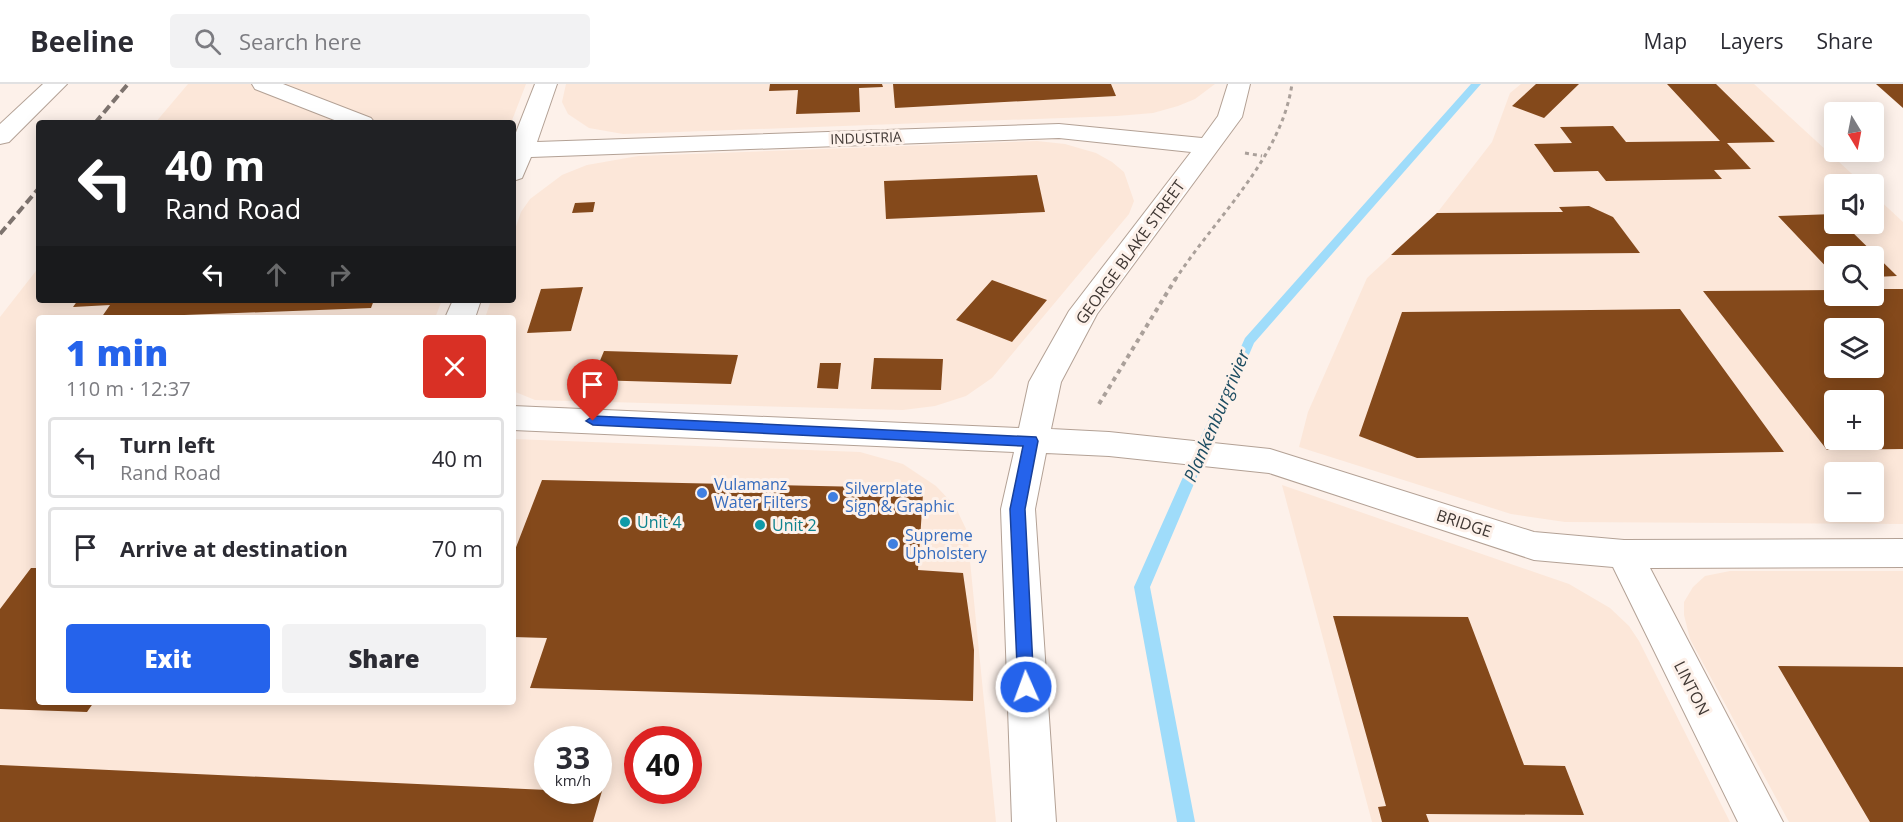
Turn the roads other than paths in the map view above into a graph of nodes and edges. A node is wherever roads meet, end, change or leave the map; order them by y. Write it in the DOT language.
graph roads {
  1 [pos="56,84"];
  2 [pos="263,84"];
  3 [pos="546,84"];
  4 [pos="1239,84"];
  5 [pos="355,120"];
  6 [pos="0,136"];
  7 [pos="1209,146"];
  8 [pos="516,158"];
  9 [pos="516,418"];
  10 [pos="1031,441"];
  11 [pos="1903,553"];
  12 [pos="1624,554"];
  13 [pos="1034,822"];
  14 [pos="1761,822"];
  1 -- 6 [label="street"];
  2 -- 5 [label="street"];
  3 -- 8 [label="street"];
  4 -- 7 [label="street, GEORGE BLAKE STREET"];
  7 -- 8 [label="street, INDUSTRIA"];
  7 -- 10 [label="street, GEORGE BLAKE STREET"];
  9 -- 10 [label="street, BRIDGE"];
  10 -- 12 [label="street, BRIDGE"];
  10 -- 13 [label="street, GEORGE BLAKE STREET"];
  11 -- 12 [label="street, BRIDGE"];
  12 -- 14 [label="street, LINTON"];
}
